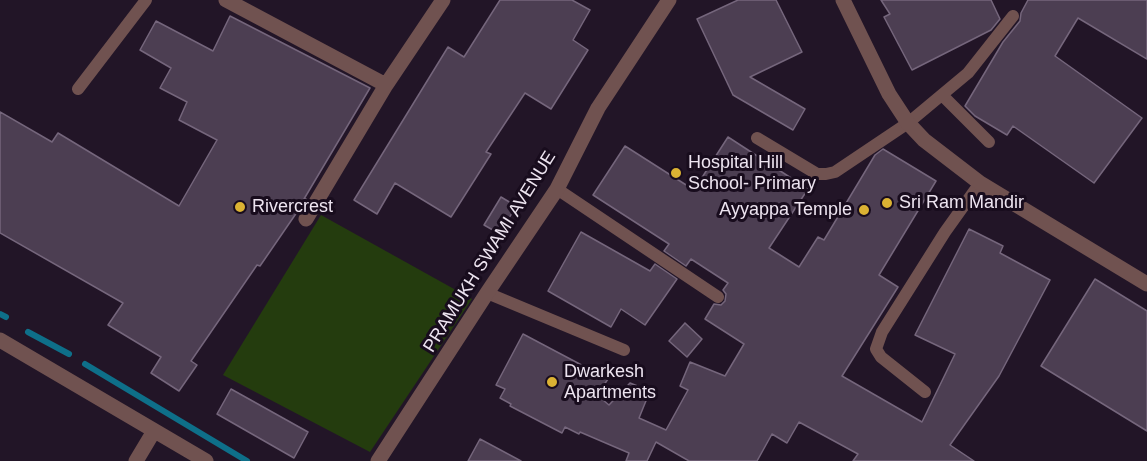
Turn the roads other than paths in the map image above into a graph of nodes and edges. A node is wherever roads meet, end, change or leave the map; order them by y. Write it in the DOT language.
graph roads {
  1 [pos="146,0"];
  2 [pos="226,0"];
  3 [pos="442,0"];
  4 [pos="669,0"];
  5 [pos="843,0"];
  6 [pos="1013,16"];
  7 [pos="386,85"];
  8 [pos="78,89"];
  9 [pos="942,95"];
  10 [pos="908,123"];
  11 [pos="757,138"];
  12 [pos="989,142"];
  13 [pos="980,183"];
  14 [pos="557,189"];
  15 [pos="306,219"];
  16 [pos="1147,284"];
  17 [pos="487,293"];
  18 [pos="718,297"];
  19 [pos="0,340"];
  20 [pos="624,350"];
  21 [pos="925,392"];
  22 [pos="154,431"];
  23 [pos="136,461"];
  24 [pos="206,461"];
  25 [pos="378,461"];
  1 -- 8 [label="lane"];
  2 -- 7 [label="street"];
  3 -- 7 [label="street"];
  4 -- 14 [label="street, PRAMUKH SWAMI AVENUE"];
  5 -- 10 [label="street"];
  6 -- 9 [label="lane"];
  7 -- 15 [label="street"];
  9 -- 10 [label="lane"];
  9 -- 12 [label="lane"];
  10 -- 11 [label="lane"];
  10 -- 13 [label="street"];
  13 -- 16 [label="street"];
  13 -- 21 [label="lane"];
  14 -- 17 [label="street, PRAMUKH SWAMI AVENUE"];
  14 -- 18 [label="lane"];
  17 -- 20 [label="lane"];
  17 -- 25 [label="street, PRAMUKH SWAMI AVENUE"];
  19 -- 22 [label="street"];
  22 -- 23 [label="street"];
  22 -- 24 [label="street"];
}
